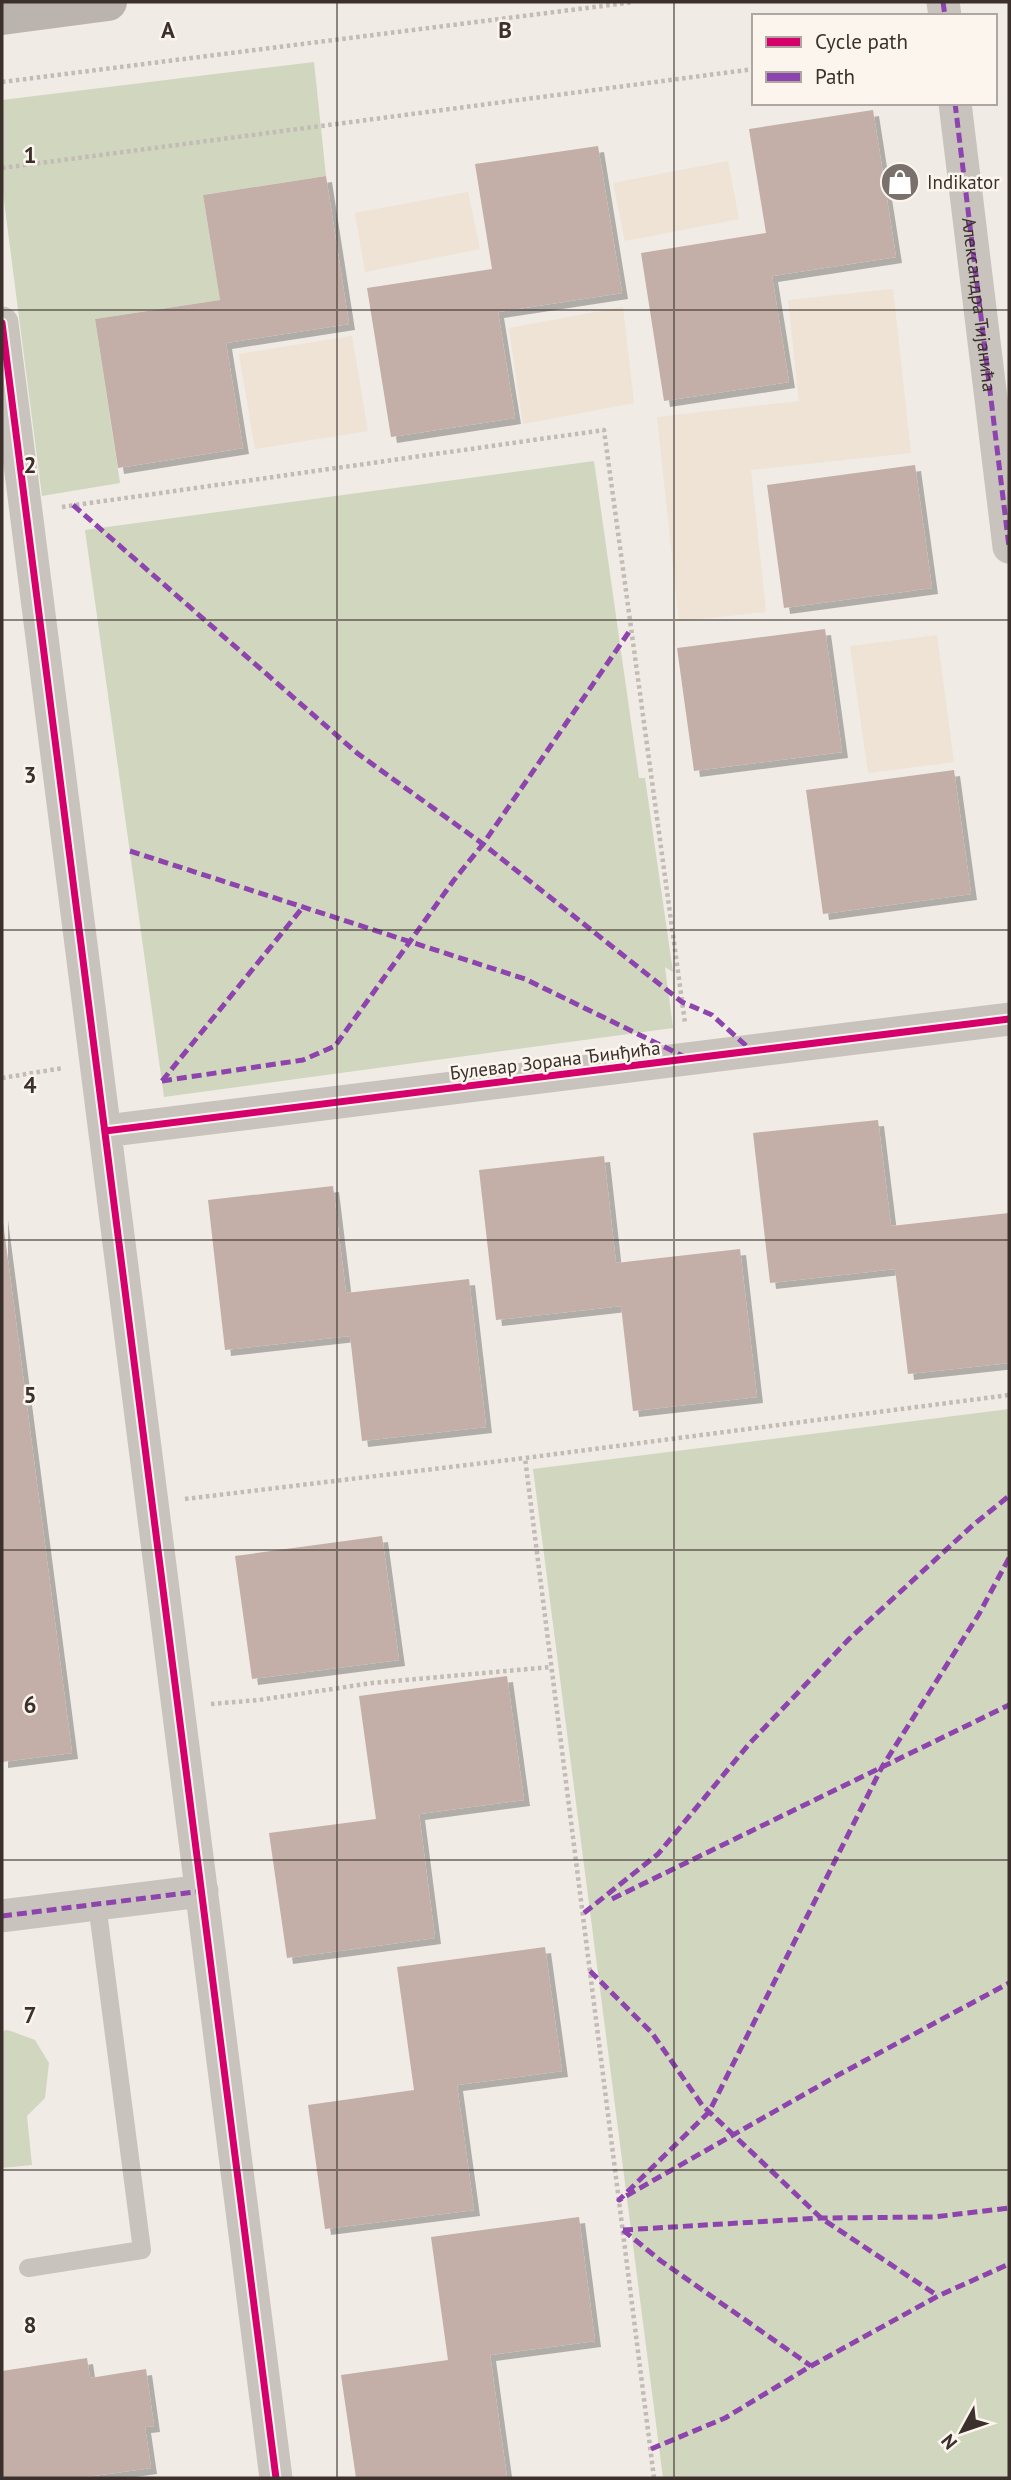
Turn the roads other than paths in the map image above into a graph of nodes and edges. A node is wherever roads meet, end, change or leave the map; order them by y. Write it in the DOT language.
graph roads {
  1 [pos="108,2"];
  2 [pos="2,16"];
  3 [pos="955,105"];
  4 [pos="2,323"];
  5 [pos="1003,448"];
  6 [pos="1009,547"];
  7 [pos="1009,1019"];
  8 [pos="105,1131"];
  9 [pos="202,1891"];
  10 [pos="97,1904"];
  11 [pos="2,1916"];
  12 [pos="28,2268"];
  13 [pos="276,2478"];
  1 -- 2 [label="street"];
  3 -- 5 [label="street, Александра Тијанића"];
  4 -- 8 [label="street"];
  5 -- 6 [label="street, Александра Тијанића"];
  7 -- 8 [label="street, Булевар Зорана Ђинђића"];
  8 -- 9 [label="street"];
  9 -- 10 [label="street"];
  9 -- 13 [label="street"];
  10 -- 11 [label="street"];
  10 -- 12 [label="lane"];
}
